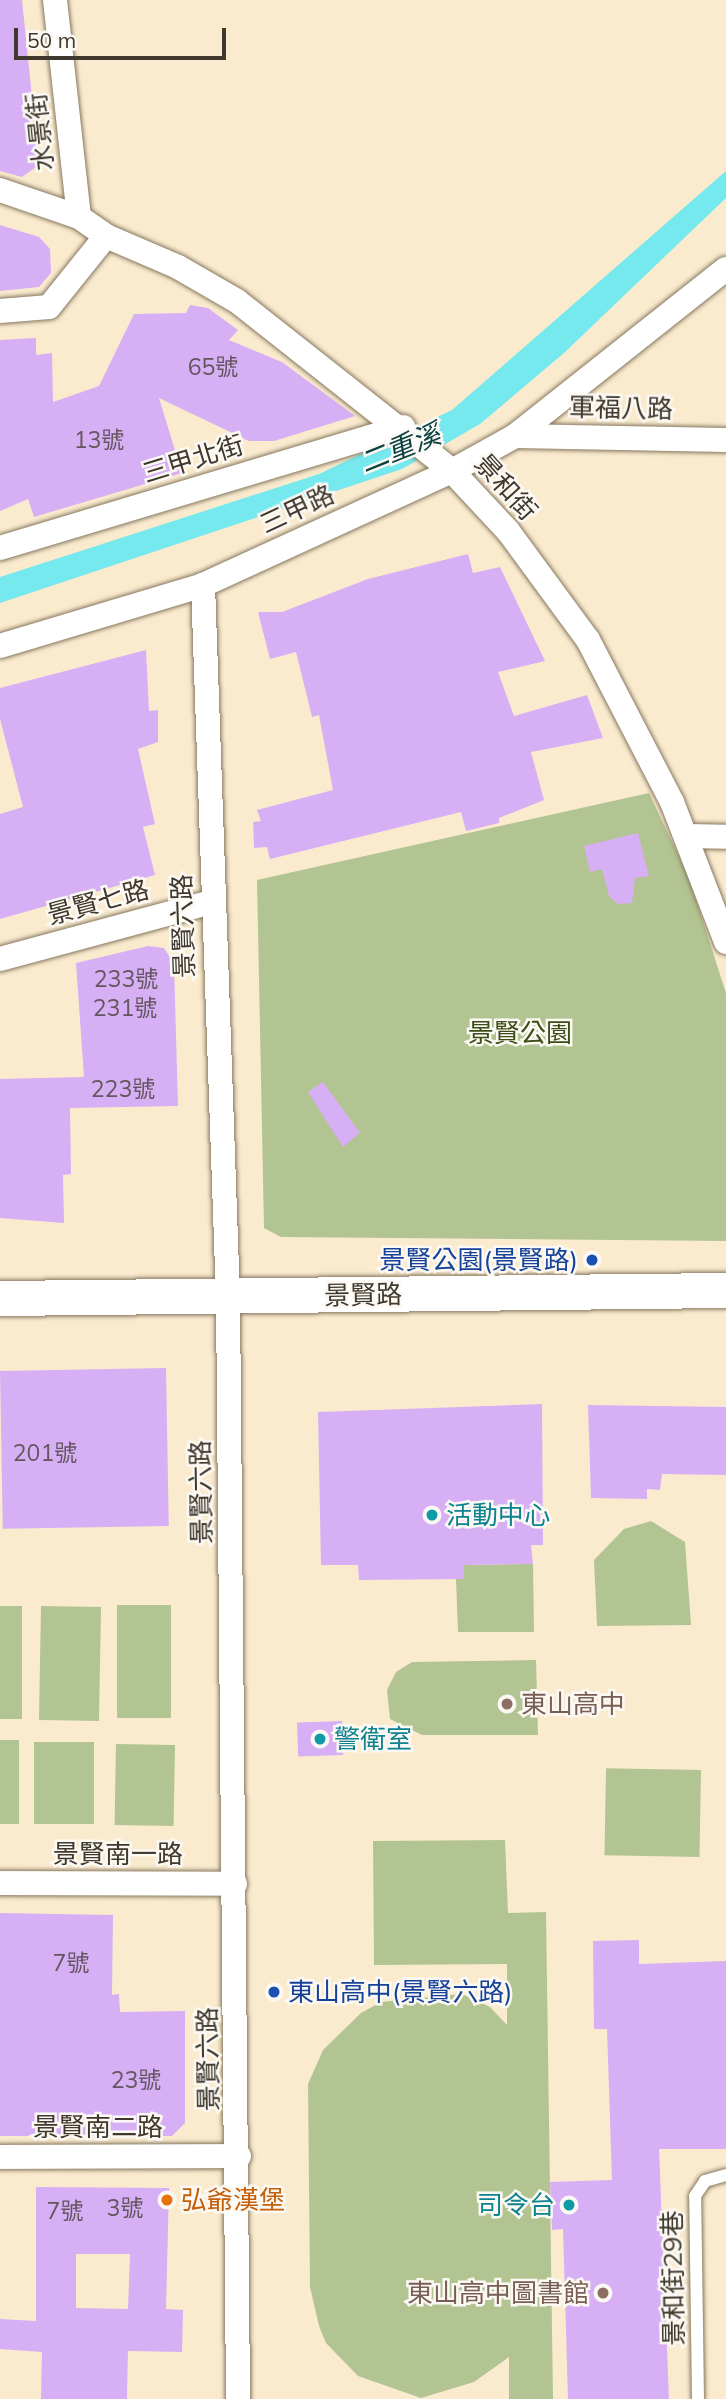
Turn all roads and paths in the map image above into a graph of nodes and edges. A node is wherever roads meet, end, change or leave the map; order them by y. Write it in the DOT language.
graph roads {
  1 [pos="55,0"];
  2 [pos="0,190"];
  3 [pos="79,217"];
  4 [pos="106,236"];
  5 [pos="726,269"];
  6 [pos="0,312"];
  7 [pos="403,428"];
  8 [pos="516,436"];
  9 [pos="726,440"];
  10 [pos="452,471"];
  11 [pos="0,548"];
  12 [pos="203,585"];
  13 [pos="0,646"];
  14 [pos="687,836"];
  15 [pos="726,837"];
  16 [pos="211,902"];
  17 [pos="726,942"];
  18 [pos="0,959"];
  19 [pos="726,1290"];
  20 [pos="228,1297"];
  21 [pos="0,1298"];
  22 [pos="0,1883"];
  23 [pos="235,1884"];
  24 [pos="239,2156"];
  25 [pos="0,2157"];
  26 [pos="726,2175"];
  27 [pos="238,2399"];
  28 [pos="698,2399"];
  1 -- 3 [label="street, 水景街"];
  2 -- 3 [label="street, 景和街"];
  3 -- 4 [label="street, 景和街"];
  4 -- 6 [label="street"];
  4 -- 7 [label="street, 景和街"];
  5 -- 8 [label="street, 三甲路"];
  7 -- 10 [label="street, 景和街"];
  7 -- 11 [label="street, 三甲北街"];
  8 -- 9 [label="street, 軍福八路"];
  8 -- 10 [label="street, 三甲路"];
  10 -- 12 [label="street, 三甲路"];
  10 -- 14 [label="street, 景和街"];
  12 -- 13 [label="street, 三甲路"];
  12 -- 16 [label="street, 景賢六路"];
  14 -- 15 [label="street"];
  14 -- 17 [label="street, 景和街"];
  16 -- 18 [label="street, 景賢七路"];
  16 -- 20 [label="street, 景賢六路"];
  19 -- 20 [label="street, 景賢路"];
  20 -- 21 [label="street, 景賢路"];
  20 -- 23 [label="street, 景賢六路"];
  22 -- 23 [label="street, 景賢南一路"];
  23 -- 24 [label="street, 景賢六路"];
  24 -- 25 [label="street, 景賢南二路"];
  24 -- 27 [label="street, 景賢六路"];
  26 -- 28 [label="lane, 景和街29巷"];
}
